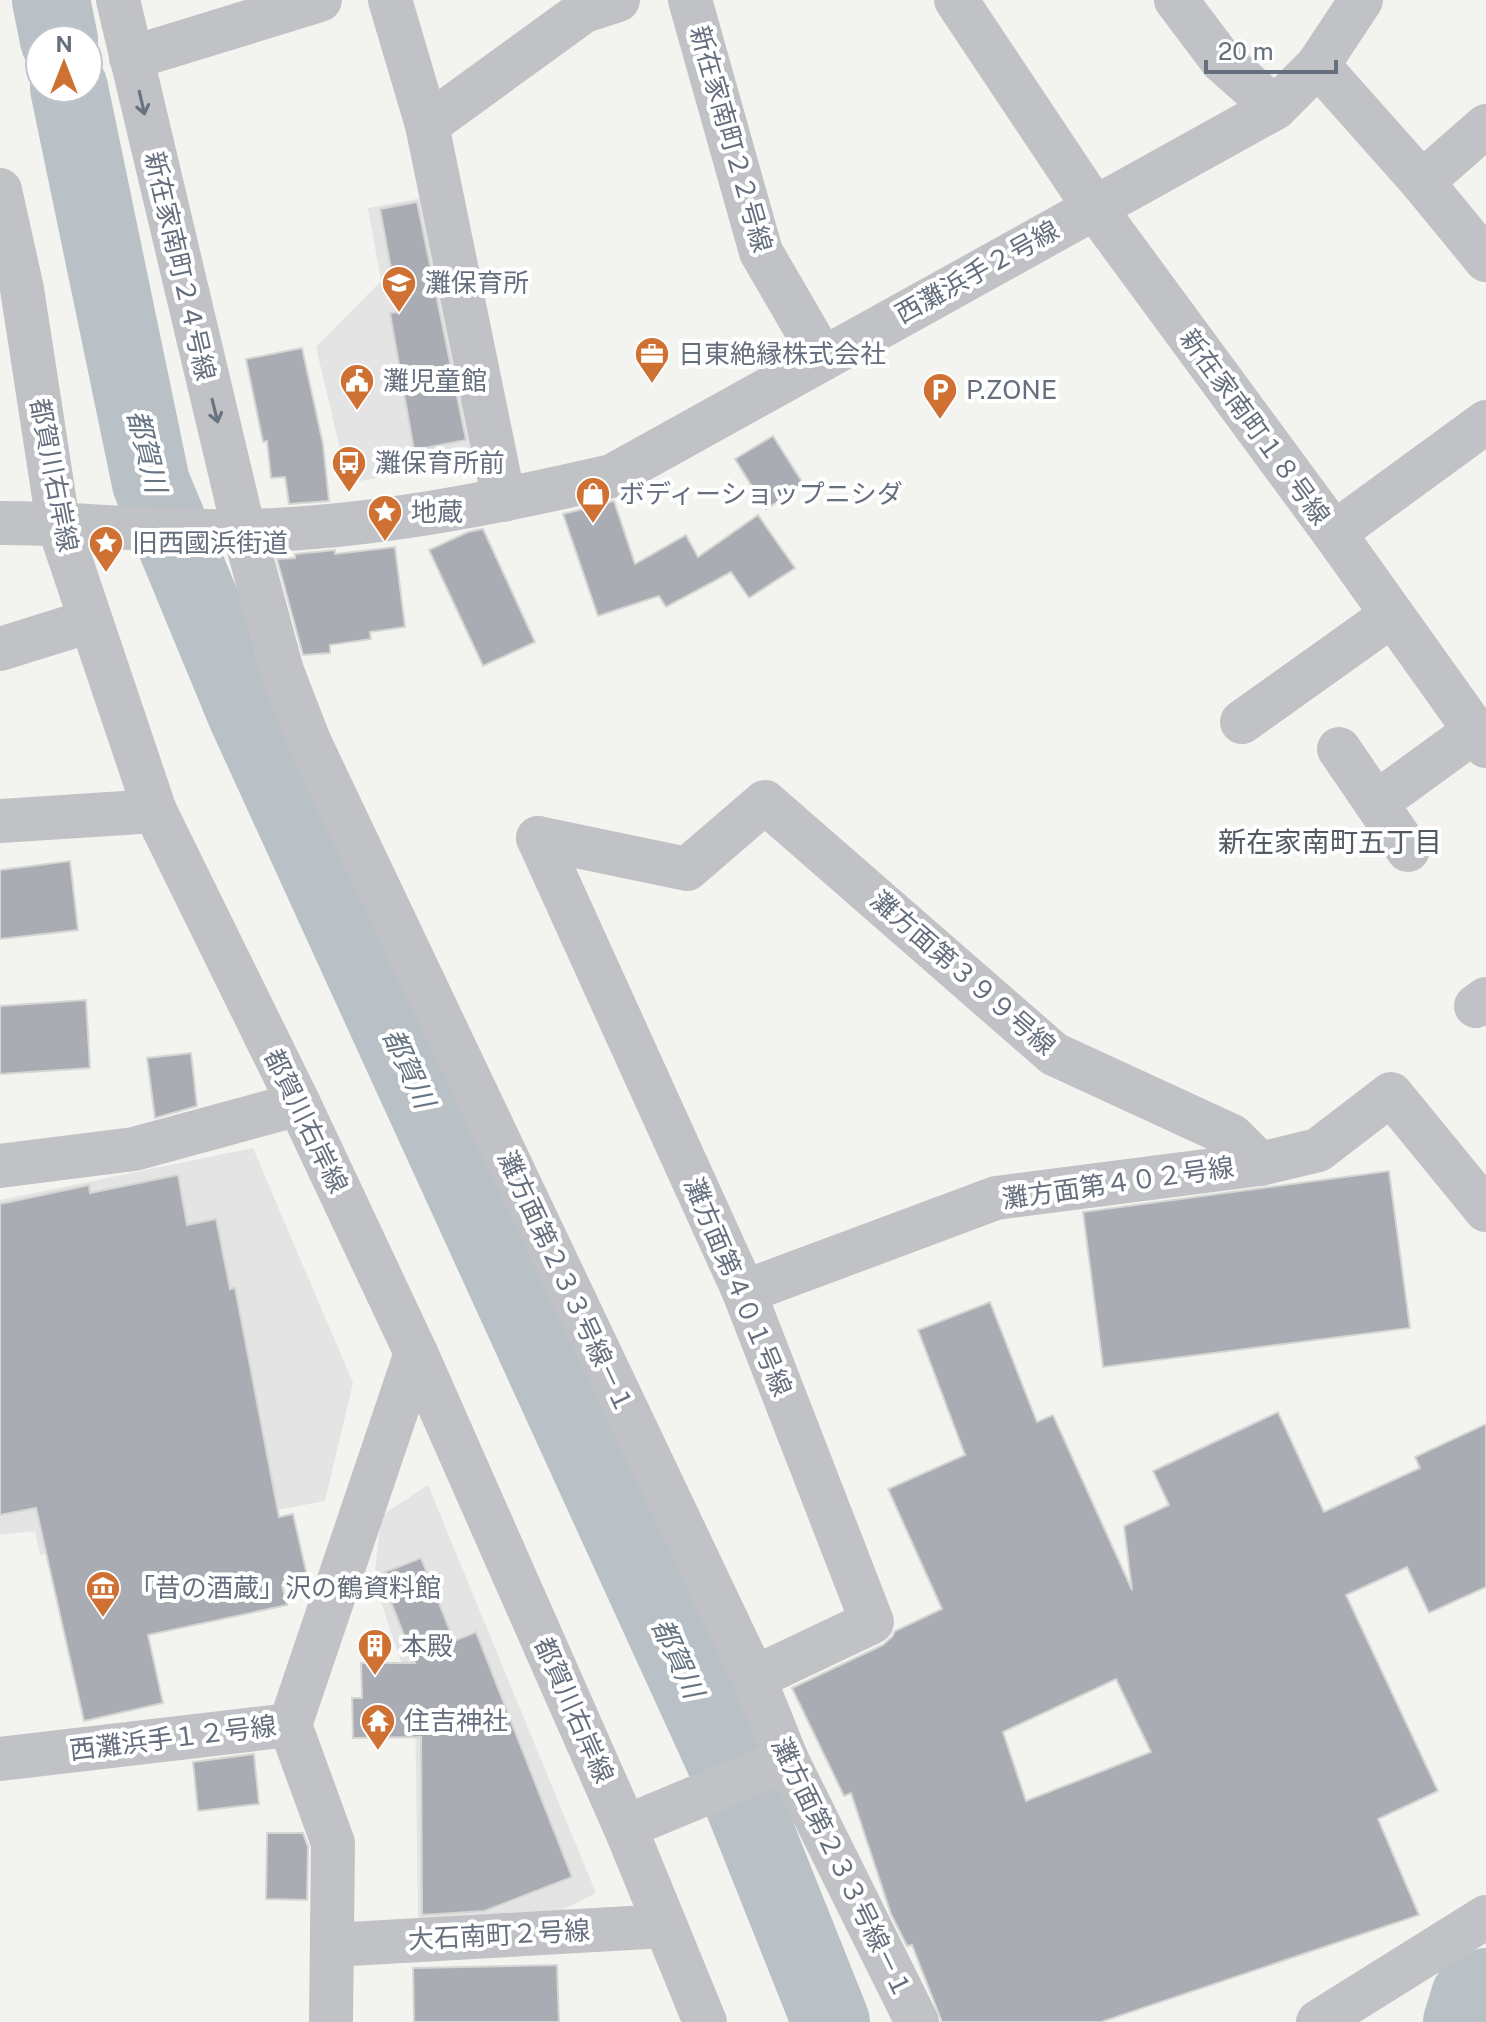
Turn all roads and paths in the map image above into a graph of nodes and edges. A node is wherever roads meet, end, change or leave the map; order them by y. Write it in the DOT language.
graph roads {
  1 [pos="118,0"];
  2 [pos="320,0"];
  3 [pos="390,0"];
  4 [pos="618,0"];
  5 [pos="690,0"];
  6 [pos="956,0"];
  7 [pos="1176,0"];
  8 [pos="1361,0"];
  9 [pos="131,58"];
  10 [pos="1318,65"];
  11 [pos="1275,108"];
  12 [pos="427,125"];
  13 [pos="1486,126"];
  14 [pos="1422,182"];
  15 [pos="0,190"];
  16 [pos="1094,207"];
  17 [pos="1486,260"];
  18 [pos="11,287"];
  19 [pos="823,359"];
  20 [pos="1486,422"];
  21 [pos="504,500"];
  22 [pos="0,523"];
  23 [pos="58,523"];
  24 [pos="232,531"];
  25 [pos="1334,533"];
  26 [pos="1392,615"];
  27 [pos="90,621"];
  28 [pos="0,649"];
  29 [pos="1242,722"];
  30 [pos="1481,739"];
  31 [pos="1339,749"];
  32 [pos="1376,803"];
  33 [pos="155,811"];
  34 [pos="0,821"];
  35 [pos="538,838"];
  36 [pos="1408,850"];
  37 [pos="299,1104"];
  38 [pos="1260,1164"];
  39 [pos="0,1166"];
  40 [pos="1486,1210"];
  41 [pos="744,1292"];
  42 [pos="416,1353"];
  43 [pos="754,1678"];
  44 [pos="290,1725"];
  45 [pos="0,1759"];
  46 [pos="777,1764"];
  47 [pos="625,1827"];
  48 [pos="1486,1917"];
  49 [pos="665,1926"];
  50 [pos="332,1945"];
  51 [pos="331,2022"];
  52 [pos="705,2022"];
  53 [pos="917,2022"];
  54 [pos="1318,2022"];
  1 -- 9 [label="street, 新在家南町２４号線"];
  2 -- 9 [label="street"];
  3 -- 12 [label="street"];
  4 -- 12 [label="street"];
  5 -- 19 [label="street, 新在家南町２２号線"];
  6 -- 16 [label="street, 新在家南町１８号線"];
  7 -- 11 [label="street"];
  8 -- 10 [label="street, 西灘浜手２号線"];
  9 -- 24 [label="street, 新在家南町２４号線, one-way"];
  10 -- 11 [label="street, 西灘浜手２号線"];
  10 -- 14 [label="street"];
  11 -- 16 [label="street, 西灘浜手２号線"];
  12 -- 21 [label="street"];
  13 -- 14 [label="street"];
  14 -- 17 [label="street"];
  15 -- 18 [label="street, 都賀川右岸線"];
  16 -- 19 [label="street, 西灘浜手２号線"];
  16 -- 25 [label="street, 新在家南町１８号線"];
  18 -- 23 [label="street, 都賀川右岸線"];
  19 -- 21 [label="street, 西灘浜手２号線"];
  20 -- 25 [label="street, 新在家南町１８号線"];
  21 -- 24 [label="street, 西灘浜手２号線"];
  22 -- 23 [label="street"];
  23 -- 24 [label="street, 西灘浜手２号線"];
  23 -- 27 [label="street, 都賀川右岸線"];
  24 -- 43 [label="street, 灘方面第２３３号線－１"];
  25 -- 26 [label="street"];
  26 -- 29 [label="street"];
  26 -- 30 [label="street"];
  27 -- 28 [label="street"];
  27 -- 33 [label="street, 都賀川右岸線"];
  30 -- 32 [label="street"];
  31 -- 32 [label="street"];
  32 -- 36 [label="street"];
  33 -- 34 [label="street"];
  33 -- 37 [label="street, 都賀川右岸線"];
  35 -- 38 [label="street, 灘方面第３９９号線"];
  35 -- 41 [label="street, 灘方面第４０１号線"];
  37 -- 39 [label="street"];
  37 -- 42 [label="street, 都賀川右岸線"];
  38 -- 40 [label="street, 灘方面第４０２号線"];
  38 -- 41 [label="street, 灘方面第４０２号線"];
  41 -- 43 [label="street, 灘方面第４０１号線"];
  42 -- 44 [label="street, 西灘浜手１２号線"];
  42 -- 47 [label="street, 都賀川右岸線"];
  43 -- 46 [label="street, 灘方面第２３３号線－１"];
  44 -- 45 [label="street, 西灘浜手１２号線"];
  44 -- 50 [label="street"];
  46 -- 47 [label="street"];
  46 -- 53 [label="street, 灘方面第２３３号線－１"];
  47 -- 49 [label="street, 都賀川右岸線"];
  48 -- 54 [label="street"];
  49 -- 50 [label="street, 大石南町２号線"];
  49 -- 52 [label="street, 都賀川右岸線"];
  50 -- 51 [label="street"];
}
